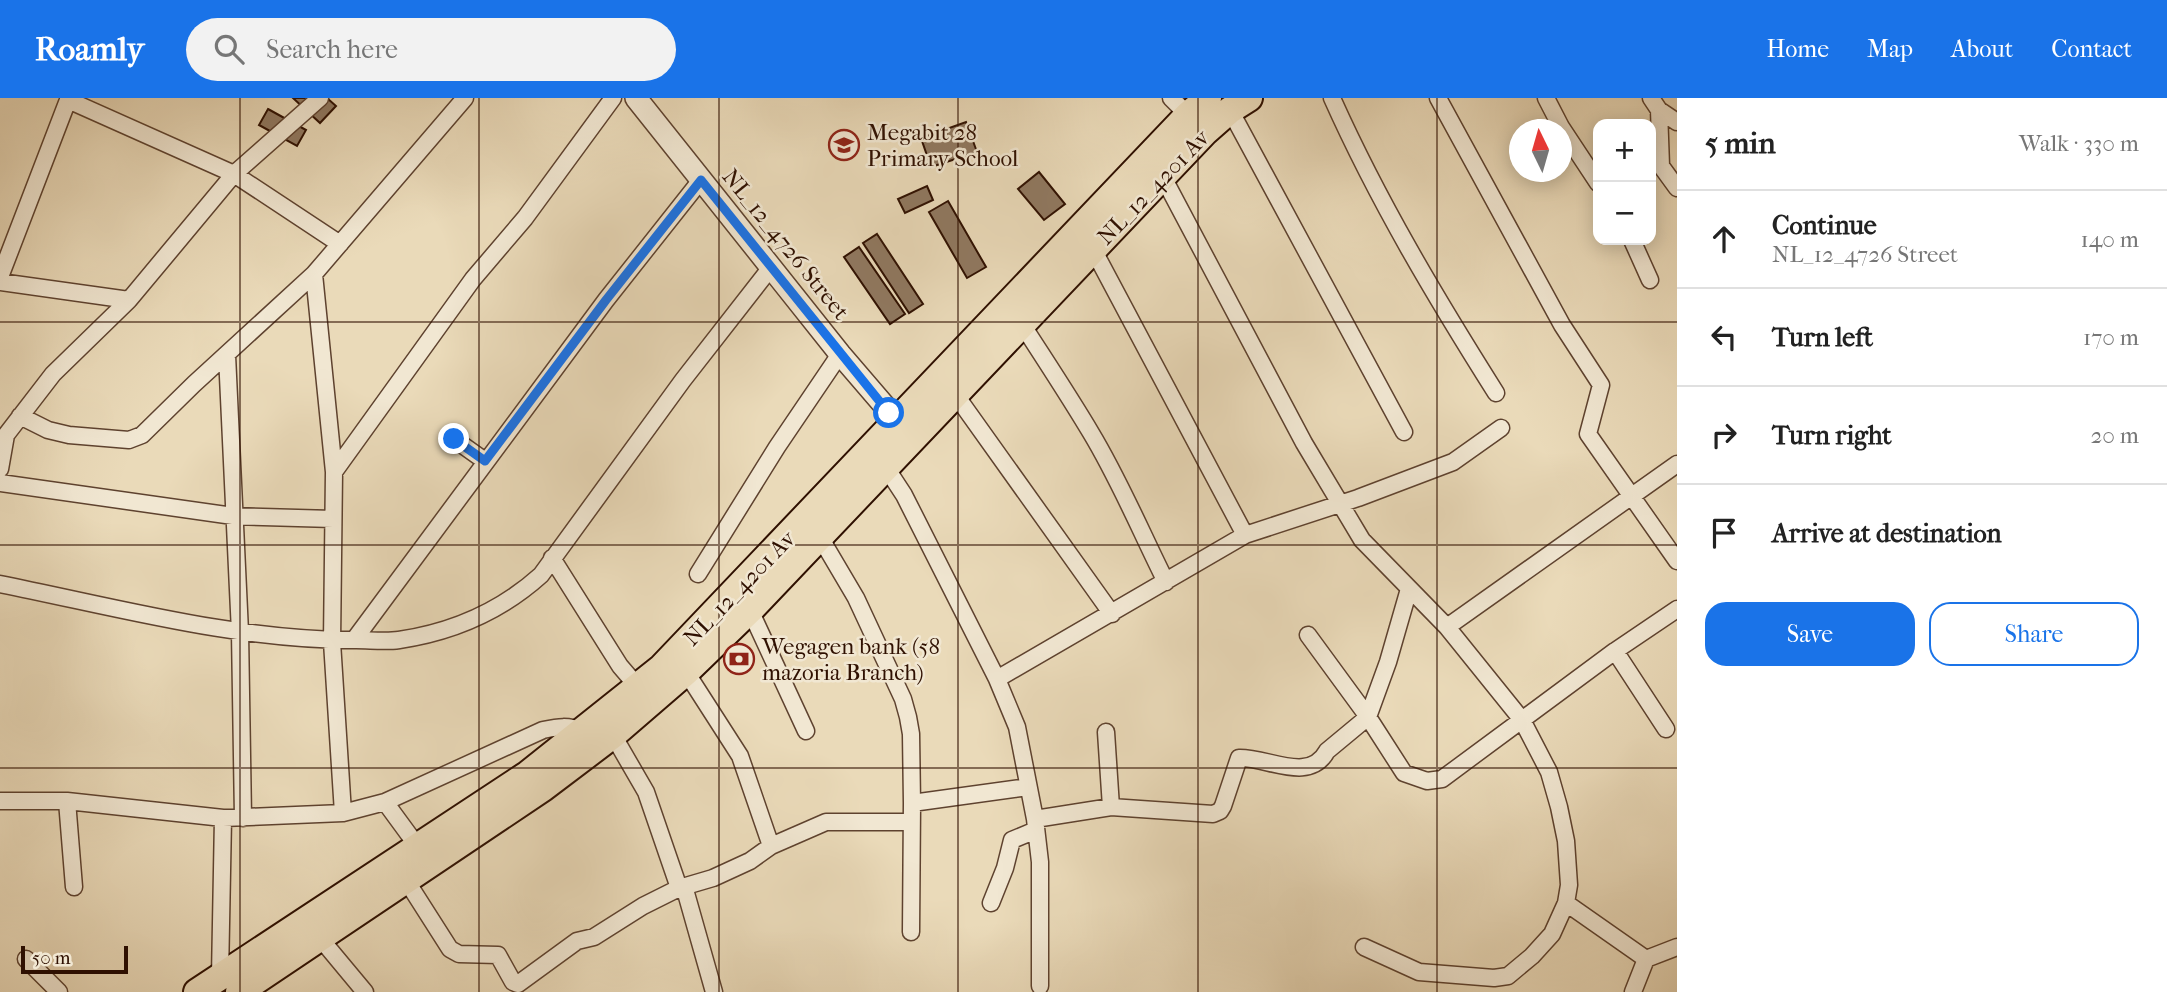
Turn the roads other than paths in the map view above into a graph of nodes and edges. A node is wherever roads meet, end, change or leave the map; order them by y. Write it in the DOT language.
graph roads {
  1 [pos="320,98"];
  2 [pos="465,98"];
  3 [pos="613,98"];
  4 [pos="636,98"];
  5 [pos="1332,98"];
  6 [pos="1438,98"];
  7 [pos="1546,98"];
  8 [pos="68,99"];
  9 [pos="1229,102"];
  10 [pos="1655,104"];
  11 [pos="1180,106"];
  12 [pos="1677,122"];
  13 [pos="234,174"];
  14 [pos="1163,177"];
  15 [pos="701,180"];
  16 [pos="1597,182"];
  17 [pos="1677,188"];
  18 [pos="340,244"];
  19 [pos="1634,245"];
  20 [pos="1093,248"];
  21 [pos="772,267"];
  22 [pos="314,274"];
  23 [pos="0,277"];
  24 [pos="1650,280"];
  25 [pos="0,282"];
  26 [pos="130,300"];
  27 [pos="1022,324"];
  28 [pos="840,354"];
  29 [pos="226,355"];
  30 [pos="1496,393"];
  31 [pos="955,394"];
  32 [pos="20,416"];
  33 [pos="1501,428"];
  34 [pos="905,430"];
  35 [pos="1404,432"];
  36 [pos="454,439"];
  37 [pos="485,461"];
  38 [pos="1677,464"];
  39 [pos="885,466"];
  40 [pos="0,469"];
  41 [pos="334,472"];
  42 [pos="0,483"];
  43 [pos="1632,496"];
  44 [pos="1340,503"];
  45 [pos="233,516"];
  46 [pos="333,519"];
  47 [pos="1245,535"];
  48 [pos="820,537"];
  49 [pos="552,558"];
  50 [pos="1677,561"];
  51 [pos="698,574"];
  52 [pos="1166,582"];
  53 [pos="0,584"];
  54 [pos="1409,589"];
  55 [pos="1677,609"];
  56 [pos="750,610"];
  57 [pos="1112,614"];
  58 [pos="1447,627"];
  59 [pos="240,632"];
  60 [pos="1308,635"];
  61 [pos="354,640"];
  62 [pos="332,642"];
  63 [pos="1615,651"];
  64 [pos="686,672"];
  65 [pos="997,679"];
  66 [pos="638,687"];
  67 [pos="1368,717"];
  68 [pos="1522,720"];
  69 [pos="1666,729"];
  70 [pos="582,731"];
  71 [pos="806,731"];
  72 [pos="1106,733"];
  73 [pos="613,735"];
  74 [pos="1028,787"];
  75 [pos="67,801"];
  76 [pos="0,802"];
  77 [pos="385,802"];
  78 [pos="912,803"];
  79 [pos="1111,807"];
  80 [pos="343,813"];
  81 [pos="223,818"];
  82 [pos="243,818"];
  83 [pos="912,822"];
  84 [pos="1036,825"];
  85 [pos="771,846"];
  86 [pos="418,847"];
  87 [pos="406,880"];
  88 [pos="74,887"];
  89 [pos="682,887"];
  90 [pos="991,903"];
  91 [pos="1566,903"];
  92 [pos="911,932"];
  93 [pos="320,938"];
  94 [pos="1364,947"];
  95 [pos="1677,947"];
  96 [pos="26,959"];
  97 [pos="1646,959"];
  98 [pos="1508,976"];
  99 [pos="230,984"];
  100 [pos="1040,986"];
  101 [pos="59,992"];
  102 [pos="197,992"];
  103 [pos="365,992"];
  104 [pos="714,992"];
  105 [pos="1503,992"];
  106 [pos="1633,992"];
  1 -- 13 [label="street"];
  2 -- 18 [label="street"];
  3 -- 41 [label="street"];
  4 -- 15 [label="street, NL_12_4726 Street"];
  5 -- 30 [label="street"];
  6 -- 43 [label="street"];
  7 -- 16 [label="street"];
  8 -- 13 [label="street"];
  8 -- 23 [label="street"];
  9 -- 11 [label="main road, NL_12_4201 Av"];
  9 -- 14 [label="main road, NL_12_4201 Av"];
  9 -- 35 [label="street"];
  10 -- 12 [label="street"];
  10 -- 17 [label="street"];
  11 -- 34 [label="main road, NL_12_4201 Av"];
  13 -- 18 [label="street"];
  13 -- 26 [label="street"];
  14 -- 20 [label="main road, NL_12_4201 Av"];
  14 -- 44 [label="street"];
  15 -- 21 [label="street, NL_12_4726 Street"];
  15 -- 37 [label="street"];
  18 -- 22 [label="street"];
  19 -- 24 [label="street"];
  20 -- 27 [label="main road, NL_12_4201 Av"];
  20 -- 47 [label="street"];
  21 -- 28 [label="street, NL_12_4726 Street"];
  21 -- 49 [label="street"];
  22 -- 29 [label="street"];
  22 -- 41 [label="street"];
  25 -- 26 [label="street"];
  26 -- 32 [label="street"];
  27 -- 31 [label="main road, NL_12_4201 Av"];
  27 -- 52 [label="street"];
  28 -- 34 [label="street, NL_12_4726 Street"];
  28 -- 51 [label="street"];
  29 -- 32 [label="street"];
  29 -- 45 [label="street"];
  31 -- 34 [label="main road, NL_12_4201 Av"];
  31 -- 57 [label="street"];
  32 -- 40 [label="street"];
  33 -- 44 [label="street"];
  34 -- 39 [label="main road, NL_12_4201 Av"];
  34 -- 66 [label="main road, NL_12_4201 Av"];
  36 -- 37 [label="street"];
  37 -- 61 [label="street"];
  38 -- 43 [label="street"];
  39 -- 48 [label="main road, NL_12_4201 Av"];
  39 -- 65 [label="street"];
  41 -- 46 [label="street"];
  42 -- 45 [label="street"];
  43 -- 50 [label="street"];
  43 -- 58 [label="street"];
  44 -- 47 [label="street"];
  44 -- 54 [label="street"];
  45 -- 46 [label="street"];
  45 -- 59 [label="street"];
  46 -- 62 [label="street"];
  47 -- 52 [label="street"];
  48 -- 56 [label="main road, NL_12_4201 Av"];
  48 -- 78 [label="street"];
  49 -- 61 [label="street"];
  49 -- 66 [label="street"];
  52 -- 57 [label="street"];
  53 -- 59 [label="street"];
  54 -- 58 [label="street"];
  54 -- 67 [label="street"];
  55 -- 63 [label="street"];
  56 -- 64 [label="main road, NL_12_4201 Av"];
  56 -- 71 [label="street"];
  57 -- 65 [label="street"];
  58 -- 68 [label="street"];
  59 -- 62 [label="street"];
  59 -- 82 [label="street"];
  60 -- 67 [label="street"];
  61 -- 62 [label="street"];
  62 -- 80 [label="street"];
  63 -- 68 [label="street"];
  63 -- 69 [label="street"];
  64 -- 73 [label="main road, NL_12_4201 Av"];
  64 -- 85 [label="street"];
  65 -- 74 [label="street"];
  66 -- 70 [label="main road, NL_12_4201 Av"];
  67 -- 68 [label="street"];
  67 -- 79 [label="street"];
  68 -- 91 [label="street"];
  70 -- 77 [label="street"];
  70 -- 86 [label="main road, NL_12_4201 Av"];
  72 -- 79 [label="street"];
  73 -- 87 [label="main road, NL_12_4201 Av"];
  73 -- 89 [label="street"];
  74 -- 78 [label="street"];
  74 -- 84 [label="street"];
  75 -- 76 [label="street"];
  75 -- 81 [label="street"];
  75 -- 88 [label="street"];
  77 -- 80 [label="street"];
  77 -- 86 [label="street"];
  78 -- 83 [label="street"];
  79 -- 84 [label="street"];
  80 -- 82 [label="street"];
  81 -- 82 [label="street"];
  81 -- 99 [label="street"];
  83 -- 85 [label="street"];
  83 -- 92 [label="street"];
  84 -- 90 [label="street"];
  84 -- 100 [label="street"];
  85 -- 89 [label="street"];
  86 -- 99 [label="main road, NL_12_4201 Av"];
  87 -- 89 [label="street"];
  87 -- 93 [label="main road, NL_12_4201 Av"];
  89 -- 104 [label="street"];
  91 -- 97 [label="street"];
  91 -- 98 [label="street"];
  93 -- 99 [label="main road, NL_12_4201 Av"];
  93 -- 103 [label="street"];
  94 -- 98 [label="street"];
  95 -- 97 [label="street"];
  96 -- 101 [label="street"];
  97 -- 106 [label="street"];
  98 -- 105 [label="street"];
  99 -- 102 [label="main road, NL_12_4201 Av"];
}
